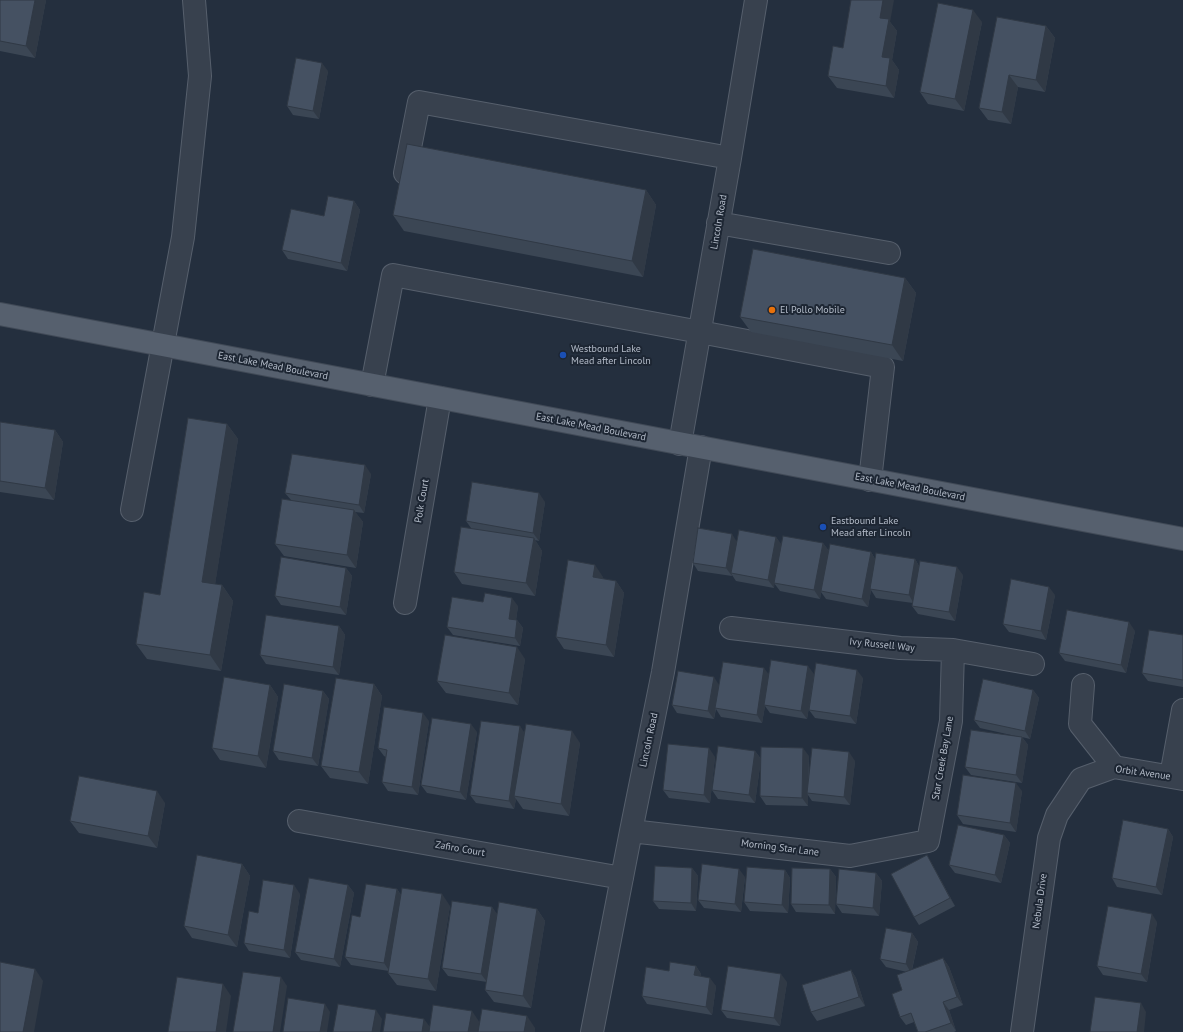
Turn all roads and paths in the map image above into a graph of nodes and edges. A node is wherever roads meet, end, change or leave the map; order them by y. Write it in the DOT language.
graph roads {
  1 [pos="194,0"];
  2 [pos="756,0"];
  3 [pos="730,158"];
  4 [pos="401,194"];
  5 [pos="718,223"];
  6 [pos="889,253"];
  7 [pos="0,314"];
  8 [pos="700,332"];
  9 [pos="164,345"];
  10 [pos="372,385"];
  11 [pos="440,398"];
  12 [pos="680,444"];
  13 [pos="701,447"];
  14 [pos="870,480"];
  15 [pos="132,510"];
  16 [pos="1183,539"];
  17 [pos="405,603"];
  18 [pos="731,628"];
  19 [pos="953,650"];
  20 [pos="1033,664"];
  21 [pos="1084,686"];
  22 [pos="1183,710"];
  23 [pos="1114,766"];
  24 [pos="1177,778"];
  25 [pos="1081,779"];
  26 [pos="299,821"];
  27 [pos="631,831"];
  28 [pos="928,842"];
  29 [pos="622,878"];
  30 [pos="592,1032"];
  31 [pos="1022,1032"];
  1 -- 9 [label="street"];
  2 -- 3 [label="street, Lincoln Road"];
  3 -- 4 [label="street"];
  3 -- 5 [label="street, Lincoln Road"];
  5 -- 6 [label="street"];
  5 -- 8 [label="street, Lincoln Road"];
  7 -- 9 [label="main road, East Lake Mead Boulevard"];
  8 -- 10 [label="street"];
  8 -- 12 [label="street, Lincoln Road"];
  8 -- 14 [label="street"];
  9 -- 10 [label="main road, East Lake Mead Boulevard"];
  9 -- 15 [label="street"];
  10 -- 11 [label="main road, East Lake Mead Boulevard"];
  11 -- 12 [label="main road, East Lake Mead Boulevard"];
  11 -- 17 [label="street, Polk Court"];
  12 -- 13 [label="main road, East Lake Mead Boulevard"];
  13 -- 14 [label="main road, East Lake Mead Boulevard"];
  13 -- 27 [label="street, Lincoln Road"];
  14 -- 16 [label="main road, East Lake Mead Boulevard"];
  18 -- 19 [label="street, Ivy Russell Way"];
  19 -- 20 [label="street, Ivy Russell Way"];
  19 -- 28 [label="street, Star Creek Bay Lane"];
  21 -- 23 [label="street"];
  22 -- 24 [label="street"];
  23 -- 24 [label="street, Orbit Avenue"];
  23 -- 25 [label="street, Orbit Avenue"];
  25 -- 31 [label="street, Nebula Drive"];
  26 -- 29 [label="street, Zafiro Court"];
  27 -- 28 [label="street, Morning Star Lane"];
  27 -- 29 [label="street, Lincoln Road"];
  29 -- 30 [label="street, Lincoln Road"];
}
